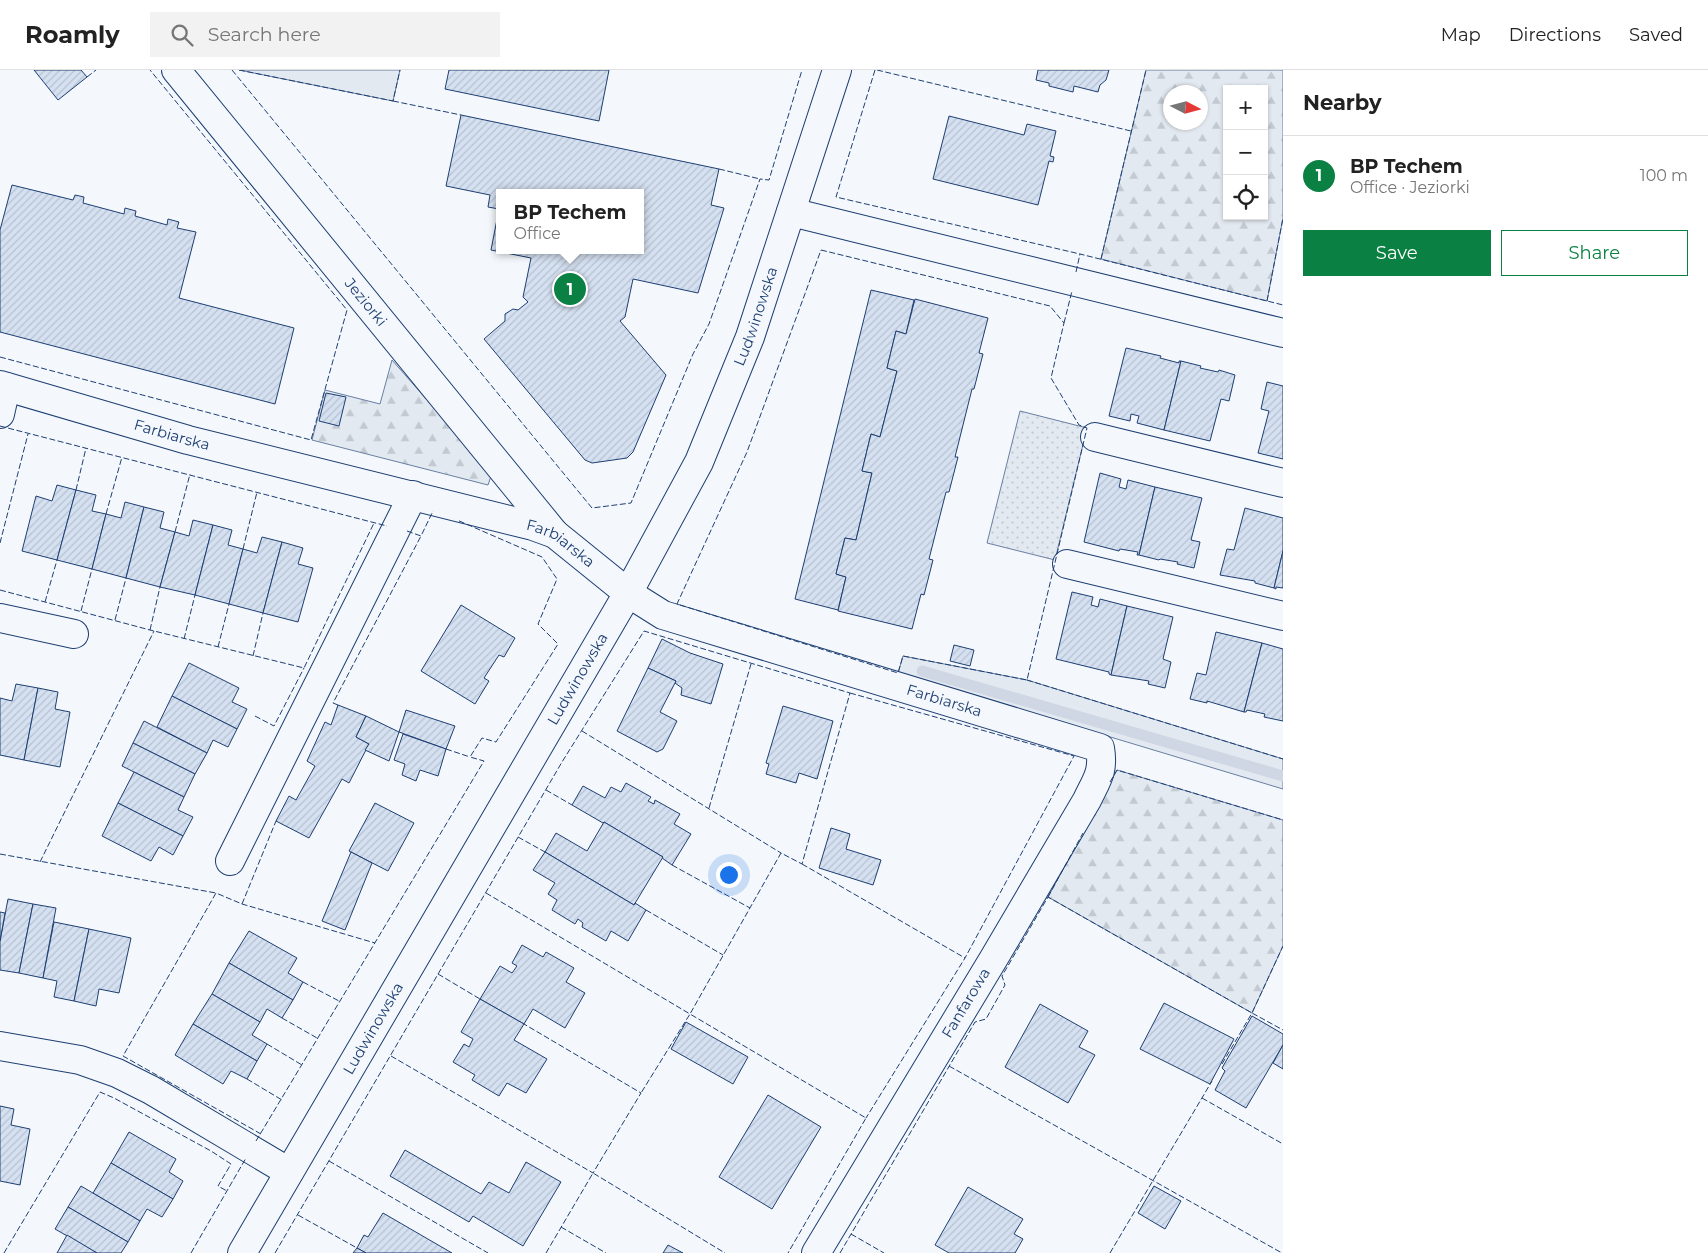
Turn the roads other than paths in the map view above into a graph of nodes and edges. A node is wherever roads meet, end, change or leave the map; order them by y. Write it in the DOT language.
graph roads {
  1 [pos="176,70"];
  2 [pos="837,70"];
  3 [pos="790,212"];
  4 [pos="1283,333"];
  5 [pos="3,386"];
  6 [pos="0,414"];
  7 [pos="1095,437"];
  8 [pos="1283,483"];
  9 [pos="413,495"];
  10 [pos="555,534"];
  11 [pos="1068,564"];
  12 [pos="628,593"];
  13 [pos="1283,616"];
  14 [pos="0,618"];
  15 [pos="74,634"];
  16 [pos="1100,748"];
  17 [pos="230,861"];
  18 [pos="0,1046"];
  19 [pos="289,1172"];
  20 [pos="242,1253"];
  21 [pos="816,1253"];
  1 -- 10 [label="street, Jeziorki"];
  2 -- 3 [label="street, Ludwinowska"];
  3 -- 4 [label="street"];
  3 -- 12 [label="street, Ludwinowska"];
  5 -- 6 [label="street"];
  5 -- 9 [label="street, Farbiarska"];
  7 -- 8 [label="street"];
  9 -- 10 [label="street, Farbiarska"];
  9 -- 17 [label="street"];
  10 -- 12 [label="street, Farbiarska"];
  11 -- 13 [label="street"];
  12 -- 16 [label="street, Farbiarska"];
  12 -- 19 [label="street, Ludwinowska"];
  14 -- 15 [label="street"];
  16 -- 21 [label="street, Fanfarowa"];
  18 -- 19 [label="street"];
  19 -- 20 [label="street, Ludwinowska"];
}
